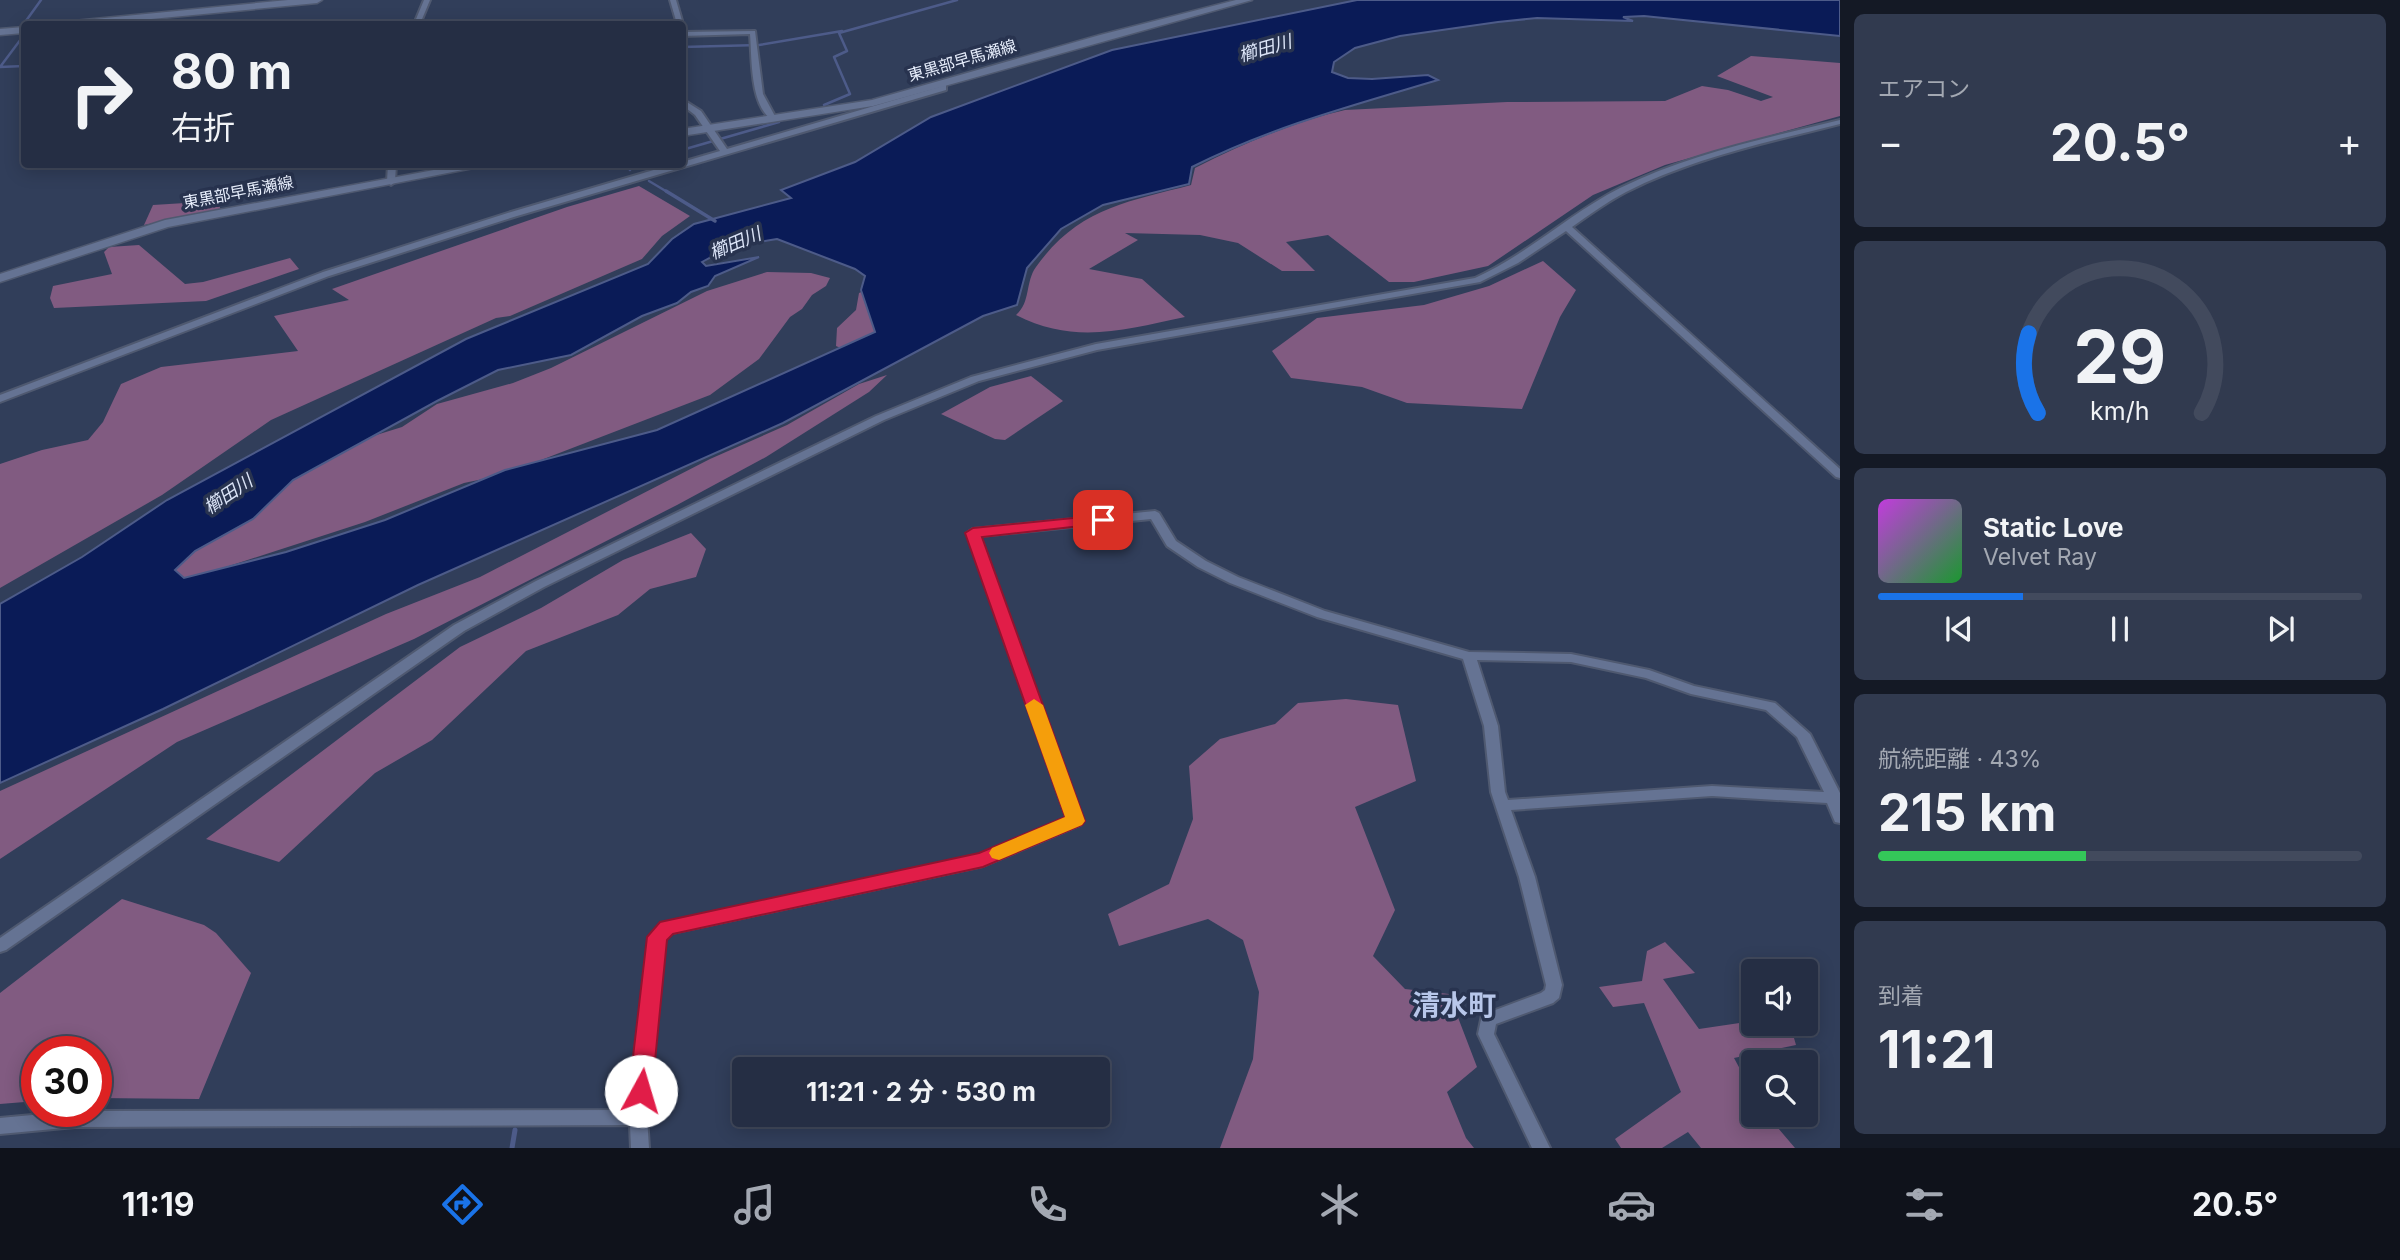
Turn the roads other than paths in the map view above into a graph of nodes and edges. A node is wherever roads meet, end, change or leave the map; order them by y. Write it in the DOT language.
graph roads {
  1 [pos="317,0"];
  2 [pos="427,0"];
  3 [pos="673,0"];
  4 [pos="1247,0"];
  5 [pos="302,1"];
  6 [pos="104,21"];
  7 [pos="418,21"];
  8 [pos="679,21"];
  9 [pos="21,30"];
  10 [pos="0,32"];
  11 [pos="686,34"];
  12 [pos="943,84"];
  13 [pos="686,104"];
  14 [pos="772,118"];
  15 [pos="1840,122"];
  16 [pos="710,130"];
  17 [pos="686,133"];
  18 [pos="724,150"];
  19 [pos="686,162"];
  20 [pos="392,168"];
  21 [pos="466,168"];
  22 [pos="665,168"];
  23 [pos="391,182"];
  24 [pos="1566,226"];
  25 [pos="0,278"];
  26 [pos="0,399"];
  27 [pos="1840,475"];
  28 [pos="1469,656"];
  29 [pos="1836,798"];
  30 [pos="1503,805"];
  31 [pos="1840,818"];
  32 [pos="0,946"];
  33 [pos="638,1117"];
  34 [pos="0,1126"];
  35 [pos="640,1148"];
  36 [pos="1541,1148"];
  1 -- 5 [label="main road"];
  2 -- 7 [label="street"];
  3 -- 8 [label="street"];
  4 -- 12 [label="main road, 東黒部早馬瀬線"];
  5 -- 6 [label="main road"];
  9 -- 10 [label="main road"];
  11 -- 14 [label="street"];
  12 -- 14 [label="main road, 東黒部早馬瀬線"];
  12 -- 18 [label="street"];
  13 -- 16 [label="street"];
  14 -- 16 [label="main road, 東黒部早馬瀬線"];
  15 -- 24 [label="street"];
  16 -- 17 [label="main road, 東黒部早馬瀬線"];
  16 -- 18 [label="street"];
  18 -- 19 [label="street"];
  20 -- 23 [label="street"];
  21 -- 23 [label="main road, 東黒部早馬瀬線"];
  22 -- 26 [label="street"];
  23 -- 25 [label="main road, 東黒部早馬瀬線"];
  24 -- 27 [label="street"];
  24 -- 32 [label="street"];
  28 -- 29 [label="street"];
  28 -- 30 [label="street"];
  28 -- 33 [label="street"];
  29 -- 30 [label="street"];
  29 -- 31 [label="street"];
  30 -- 36 [label="street"];
  33 -- 34 [label="street"];
  33 -- 35 [label="street"];
}
